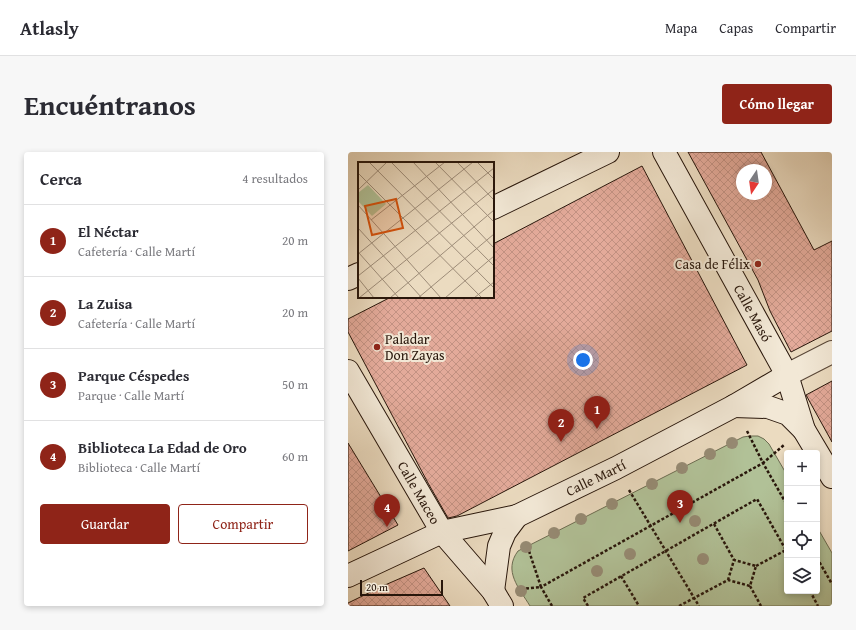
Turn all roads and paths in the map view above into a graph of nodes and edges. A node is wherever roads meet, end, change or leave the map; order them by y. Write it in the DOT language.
graph roads {
  1 [pos="608,152"];
  2 [pos="664,152"];
  3 [pos="494,208"];
  4 [pos="358,274"];
  5 [pos="348,279"];
  6 [pos="832,352"];
  7 [pos="348,371"];
  8 [pos="787,375"];
  9 [pos="734,406"];
  10 [pos="804,430"];
  11 [pos="763,463"];
  12 [pos="616,468"];
  13 [pos="832,478"];
  14 [pos="784,500"];
  15 [pos="517,516"];
  16 [pos="714,524"];
  17 [pos="651,526"];
  18 [pos="442,532"];
  19 [pos="784,547"];
  20 [pos="666,551"];
  21 [pos="784,552"];
  22 [pos="734,560"];
  23 [pos="820,563"];
  24 [pos="756,566"];
  25 [pos="348,576"];
  26 [pos="621,576"];
  27 [pos="728,580"];
  28 [pos="832,584"];
  29 [pos="750,586"];
  30 [pos="541,587"];
  31 [pos="812,594"];
  32 [pos="694,598"];
  33 [pos="497,599"];
  34 [pos="552,606"];
  35 [pos="588,606"];
  36 [pos="639,606"];
  37 [pos="678,606"];
  38 [pos="699,606"];
  39 [pos="761,606"];
  40 [pos="818,606"];
  1 -- 3 [label="main road"];
  2 -- 8 [label="main road, Calle Masó"];
  4 -- 5 [label="main road"];
  6 -- 8 [label="main road, Calle Martí"];
  7 -- 18 [label="main road, Calle Maceo"];
  8 -- 9 [label="main road, Calle Martí"];
  8 -- 10 [label="main road, Calle Masó"];
  9 -- 10 [label="main road"];
  9 -- 11 [label="path"];
  9 -- 12 [label="main road, Calle Martí"];
  10 -- 11 [label="path"];
  10 -- 13 [label="main road, Calle Masó"];
  11 -- 14 [label="path"];
  11 -- 17 [label="path"];
  12 -- 15 [label="main road, Calle Martí"];
  12 -- 17 [label="path"];
  15 -- 18 [label="main road, Calle Martí"];
  15 -- 30 [label="path"];
  15 -- 33 [label="main road"];
  16 -- 19 [label="path"];
  16 -- 20 [label="path"];
  16 -- 22 [label="path"];
  17 -- 20 [label="path"];
  17 -- 30 [label="path"];
  18 -- 25 [label="main road, Calle Martí"];
  18 -- 33 [label="main road, Calle Maceo"];
  20 -- 26 [label="path"];
  20 -- 32 [label="path"];
  21 -- 24 [label="path"];
  22 -- 24 [label="path"];
  22 -- 27 [label="path"];
  23 -- 28 [label="path"];
  24 -- 29 [label="path"];
  26 -- 35 [label="path"];
  26 -- 36 [label="path"];
  27 -- 29 [label="path"];
  27 -- 32 [label="path"];
  29 -- 39 [label="path"];
  30 -- 33 [label="path"];
  30 -- 34 [label="path"];
  31 -- 40 [label="path"];
  32 -- 37 [label="path"];
  32 -- 38 [label="path"];
}
